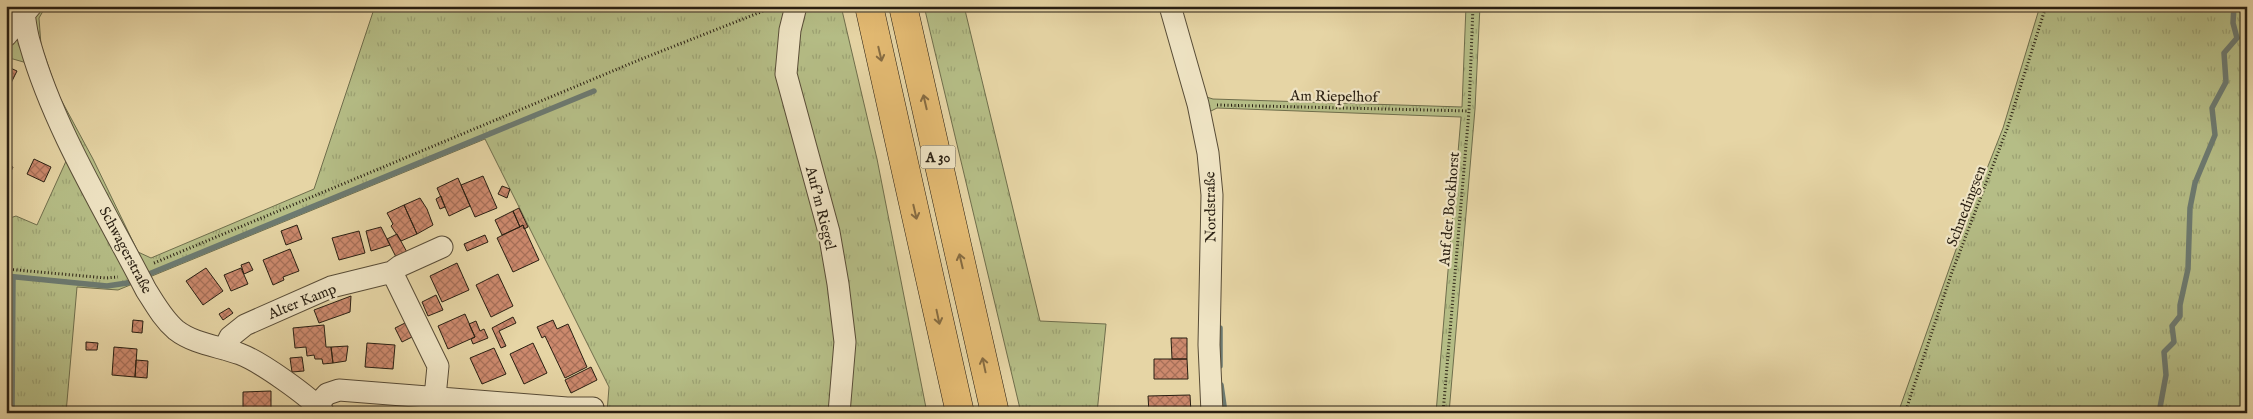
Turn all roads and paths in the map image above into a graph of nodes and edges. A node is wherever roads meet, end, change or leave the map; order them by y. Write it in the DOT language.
graph roads {
  1 [pos="776,6"];
  2 [pos="796,6"];
  3 [pos="869,6"];
  4 [pos="903,6"];
  5 [pos="1170,6"];
  6 [pos="1473,6"];
  7 [pos="2046,6"];
  8 [pos="26,8"];
  9 [pos="6,36"];
  10 [pos="1198,104"];
  11 [pos="1469,111"];
  12 [pos="442,247"];
  13 [pos="6,270"];
  14 [pos="136,270"];
  15 [pos="392,272"];
  16 [pos="224,349"];
  17 [pos="435,397"];
  18 [pos="593,408"];
  19 [pos="320,409"];
  20 [pos="664,413"];
  21 [pos="839,413"];
  22 [pos="960,413"];
  23 [pos="995,413"];
  24 [pos="1212,413"];
  25 [pos="1443,413"];
  26 [pos="1905,413"];
  1 -- 14 [label="path"];
  2 -- 21 [label="street, Auf'm Riegel"];
  3 -- 22 [label="highway, A 30, one-way"];
  23 -- 4 [label="highway, A 30, one-way"];
  5 -- 10 [label="street, Nordstraße"];
  6 -- 11 [label="path, Auf der Bockhorst"];
  7 -- 26 [label="path, Schnedingsen"];
  8 -- 9 [label="street"];
  8 -- 14 [label="street, Schwagerstraße"];
  10 -- 11 [label="path, Am Riepelhof"];
  10 -- 24 [label="street, Nordstraße"];
  11 -- 25 [label="path, Auf der Bockhorst"];
  12 -- 15 [label="street, Alter Kamp"];
  13 -- 14 [label="path"];
  14 -- 16 [label="street, Schwagerstraße"];
  15 -- 16 [label="street, Alter Kamp"];
  15 -- 17 [label="street"];
  16 -- 19 [label="street, Schwagerstraße"];
  17 -- 18 [label="street"];
  17 -- 19 [label="street"];
  18 -- 20 [label="path"];
}
